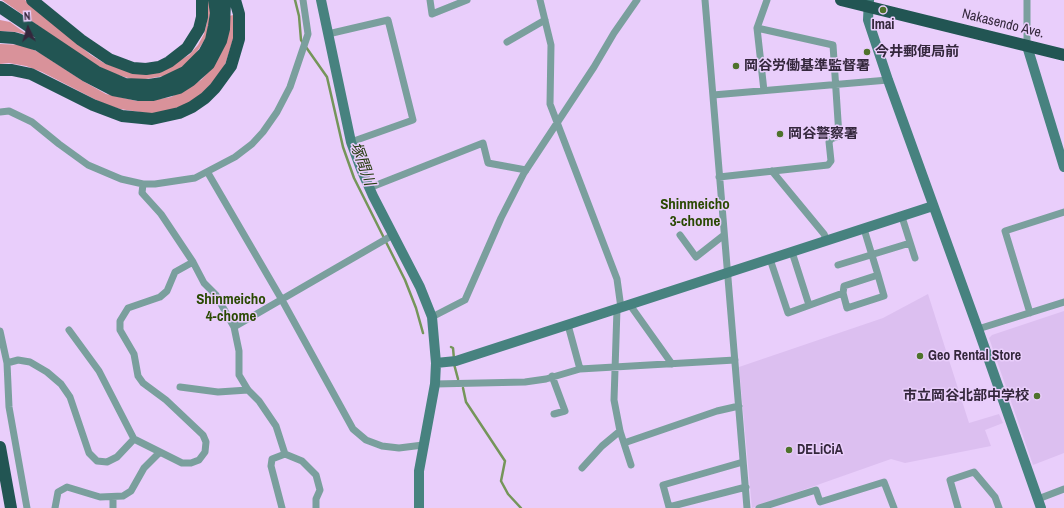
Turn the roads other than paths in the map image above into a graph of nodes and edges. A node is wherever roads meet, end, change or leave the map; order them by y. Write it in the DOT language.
graph roads {
  1 [pos="32,0"];
  2 [pos="202,0"];
  3 [pos="214,0"];
  4 [pos="225,0"];
  5 [pos="235,0"];
  6 [pos="303,0"];
  7 [pos="321,0"];
  8 [pos="430,0"];
  9 [pos="467,0"];
  10 [pos="540,0"];
  11 [pos="637,0"];
  12 [pos="705,0"];
  13 [pos="767,0"];
  14 [pos="841,0"];
  15 [pos="1027,0"];
  16 [pos="868,3"];
  17 [pos="0,7"];
  18 [pos="545,20"];
  19 [pos="758,28"];
  20 [pos="328,34"];
  21 [pos="0,37"];
  22 [pos="507,42"];
  23 [pos="1027,46"];
  24 [pos="1064,55"];
  25 [pos="0,70"];
  26 [pos="888,80"];
  27 [pos="835,85"];
  28 [pos="764,91"];
  29 [pos="713,95"];
  30 [pos="0,112"];
  31 [pos="557,123"];
  32 [pos="352,142"];
  33 [pos="1063,163"];
  34 [pos="526,170"];
  35 [pos="772,171"];
  36 [pos="208,172"];
  37 [pos="719,177"];
  38 [pos="143,184"];
  39 [pos="369,188"];
  40 [pos="934,206"];
  41 [pos="1064,212"];
  42 [pos="902,217"];
  43 [pos="864,229"];
  44 [pos="680,234"];
  45 [pos="724,235"];
  46 [pos="391,236"];
  47 [pos="827,241"];
  48 [pos="910,243"];
  49 [pos="792,252"];
  50 [pos="872,255"];
  51 [pos="915,258"];
  52 [pos="770,259"];
  53 [pos="193,262"];
  54 [pos="838,265"];
  55 [pos="728,273"];
  56 [pos="878,276"];
  57 [pos="843,293"];
  58 [pos="282,300"];
  59 [pos="1064,302"];
  60 [pos="809,305"];
  61 [pos="623,307"];
  62 [pos="1030,313"];
  63 [pos="432,318"];
  64 [pos="568,325"];
  65 [pos="234,327"];
  66 [pos="978,329"];
  67 [pos="69,330"];
  68 [pos="0,331"];
  69 [pos="735,360"];
  70 [pos="7,363"];
  71 [pos="436,363"];
  72 [pos="672,364"];
  73 [pos="614,367"];
  74 [pos="580,369"];
  75 [pos="552,376"];
  76 [pos="435,384"];
  77 [pos="180,387"];
  78 [pos="248,390"];
  79 [pos="739,406"];
  80 [pos="554,414"];
  81 [pos="620,431"];
  82 [pos="134,440"];
  83 [pos="624,443"];
  84 [pos="423,444"];
  85 [pos="0,447"];
  86 [pos="159,453"];
  87 [pos="285,454"];
  88 [pos="743,462"];
  89 [pos="631,465"];
  90 [pos="582,468"];
  91 [pos="746,487"];
  92 [pos="1064,489"];
  93 [pos="113,498"];
  94 [pos="1040,503"];
  95 [pos="11,508"];
  96 [pos="27,508"];
  97 [pos="55,508"];
  98 [pos="113,508"];
  99 [pos="282,508"];
  100 [pos="316,508"];
  101 [pos="419,508"];
  102 [pos="747,508"];
  103 [pos="759,508"];
  104 [pos="894,508"];
  105 [pos="958,508"];
  106 [pos="998,508"];
  1 -- 2 [label="highway"];
  3 -- 17 [label="highway"];
  4 -- 21 [label="highway"];
  5 -- 25 [label="highway"];
  6 -- 36 [label="street"];
  7 -- 20 [label="street"];
  8 -- 9 [label="street"];
  10 -- 18 [label="street"];
  11 -- 31 [label="street"];
  12 -- 29 [label="street"];
  13 -- 19 [label="street"];
  14 -- 16 [label="highway, Nakasendo Ave."];
  15 -- 23 [label="street"];
  16 -- 23 [label="highway, Nakasendo Ave."];
  16 -- 26 [label="street"];
  18 -- 22 [label="street"];
  18 -- 31 [label="street"];
  19 -- 27 [label="street"];
  19 -- 28 [label="street"];
  20 -- 32 [label="street"];
  20 -- 32 [label="street"];
  23 -- 24 [label="highway, Nakasendo Ave."];
  23 -- 33 [label="street"];
  26 -- 27 [label="street"];
  26 -- 40 [label="street"];
  27 -- 28 [label="street"];
  27 -- 35 [label="street"];
  28 -- 29 [label="street"];
  29 -- 37 [label="street"];
  30 -- 38 [label="street"];
  31 -- 34 [label="street"];
  31 -- 61 [label="street"];
  32 -- 39 [label="street"];
  34 -- 39 [label="street"];
  34 -- 63 [label="street"];
  35 -- 37 [label="street"];
  35 -- 47 [label="street"];
  36 -- 38 [label="street"];
  36 -- 58 [label="street"];
  37 -- 45 [label="street"];
  38 -- 53 [label="street"];
  39 -- 46 [label="street"];
  40 -- 42 [label="street"];
  40 -- 66 [label="street"];
  41 -- 62 [label="street"];
  42 -- 43 [label="street"];
  42 -- 48 [label="street"];
  43 -- 47 [label="street"];
  43 -- 50 [label="street"];
  44 -- 45 [label="street"];
  45 -- 55 [label="street"];
  46 -- 58 [label="street"];
  46 -- 63 [label="street"];
  47 -- 49 [label="street"];
  48 -- 50 [label="street"];
  48 -- 51 [label="street"];
  49 -- 52 [label="street"];
  49 -- 60 [label="street"];
  50 -- 54 [label="street"];
  50 -- 56 [label="street"];
  52 -- 55 [label="street"];
  52 -- 60 [label="street"];
  53 -- 65 [label="street"];
  53 -- 86 [label="street"];
  55 -- 61 [label="street"];
  55 -- 69 [label="street"];
  56 -- 57 [label="street"];
  56 -- 57 [label="street"];
  57 -- 60 [label="street"];
  58 -- 65 [label="street"];
  58 -- 84 [label="street"];
  59 -- 62 [label="street"];
  61 -- 64 [label="street"];
  61 -- 72 [label="street"];
  61 -- 73 [label="street"];
  62 -- 66 [label="street"];
  63 -- 71 [label="street"];
  64 -- 71 [label="street"];
  64 -- 74 [label="street"];
  65 -- 78 [label="street"];
  66 -- 94 [label="street"];
  67 -- 82 [label="street"];
  68 -- 70 [label="street"];
  69 -- 72 [label="street"];
  69 -- 79 [label="street"];
  70 -- 82 [label="street"];
  70 -- 96 [label="street"];
  71 -- 76 [label="street"];
  72 -- 73 [label="street"];
  73 -- 74 [label="street"];
  73 -- 81 [label="street"];
  74 -- 75 [label="street"];
  75 -- 76 [label="street"];
  75 -- 80 [label="street"];
  76 -- 84 [label="street"];
  77 -- 78 [label="street"];
  78 -- 87 [label="street"];
  79 -- 83 [label="street"];
  79 -- 88 [label="street"];
  81 -- 83 [label="street"];
  81 -- 90 [label="street"];
  82 -- 86 [label="street"];
  83 -- 89 [label="street"];
  84 -- 101 [label="street"];
  85 -- 95 [label="highway"];
  86 -- 93 [label="street"];
  87 -- 99 [label="street"];
  87 -- 100 [label="street"];
  88 -- 91 [label="street"];
  88 -- 91 [label="street"];
  91 -- 102 [label="street"];
  92 -- 94 [label="street"];
  93 -- 97 [label="street"];
  93 -- 98 [label="street"];
  103 -- 104 [label="street"];
  105 -- 106 [label="street"];
}
